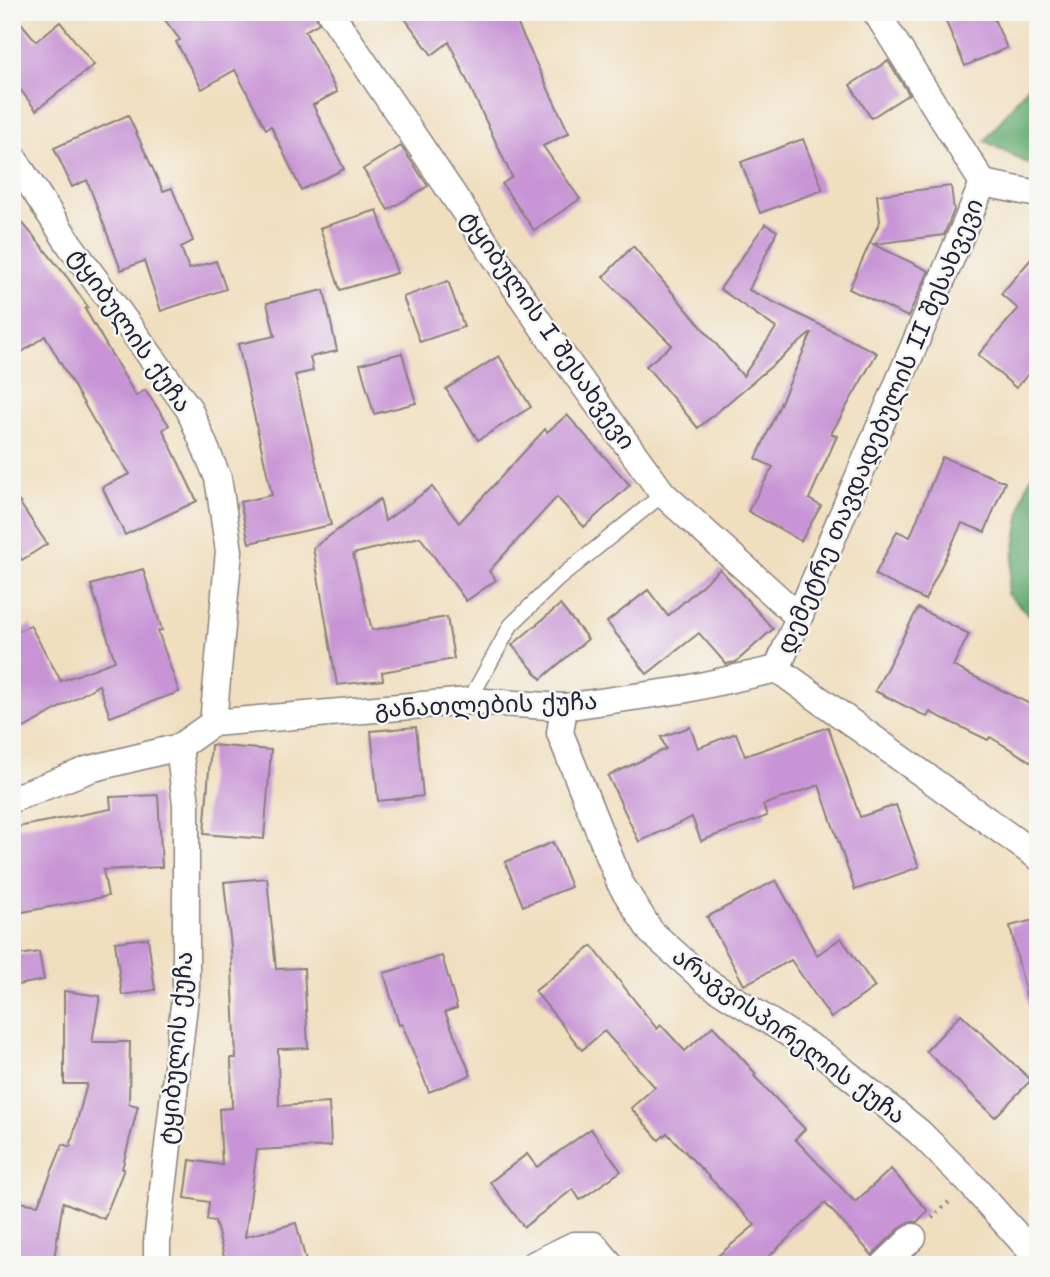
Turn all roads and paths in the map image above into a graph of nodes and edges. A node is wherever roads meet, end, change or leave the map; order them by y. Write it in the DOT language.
graph roads {
  1 [pos="330,12"];
  2 [pos="876,12"];
  3 [pos="12,156"];
  4 [pos="983,183"];
  5 [pos="1038,194"];
  6 [pos="663,494"];
  7 [pos="799,617"];
  8 [pos="777,669"];
  9 [pos="469,701"];
  10 [pos="565,707"];
  11 [pos="213,723"];
  12 [pos="179,747"];
  13 [pos="12,799"];
  14 [pos="1038,857"];
  15 [pos="969,1182"];
  16 [pos="914,1237"];
  17 [pos="1038,1259"];
  18 [pos="157,1265"];
  19 [pos="533,1265"];
  20 [pos="611,1265"];
  21 [pos="884,1265"];
  1 -- 6 [label="street, ტყიბულის I შესახვევი"];
  2 -- 4 [label="street"];
  3 -- 11 [label="street, ტყიბულის ქუჩა"];
  4 -- 5 [label="street"];
  4 -- 7 [label="street, დემეტრე თავდადებულის II შესახვევი"];
  6 -- 7 [label="street, ტყიბულის I შესახვევი"];
  6 -- 9 [label="lane"];
  7 -- 8 [label="street, დემეტრე თავდადებულის II შესახვევი"];
  8 -- 10 [label="street, განათლების ქუჩა"];
  8 -- 14 [label="street"];
  9 -- 10 [label="street, განათლების ქუჩა"];
  9 -- 11 [label="street, განათლების ქუჩა"];
  10 -- 15 [label="street, არაგვისპირელის ქუჩა"];
  11 -- 12 [label="street"];
  12 -- 13 [label="street"];
  12 -- 18 [label="street, ტყიბულის ქუჩა"];
  15 -- 16 [label="path"];
  15 -- 17 [label="street, არაგვისპირელის ქუჩა"];
  16 -- 21 [label="street"];
  19 -- 20 [label="street"];
}
